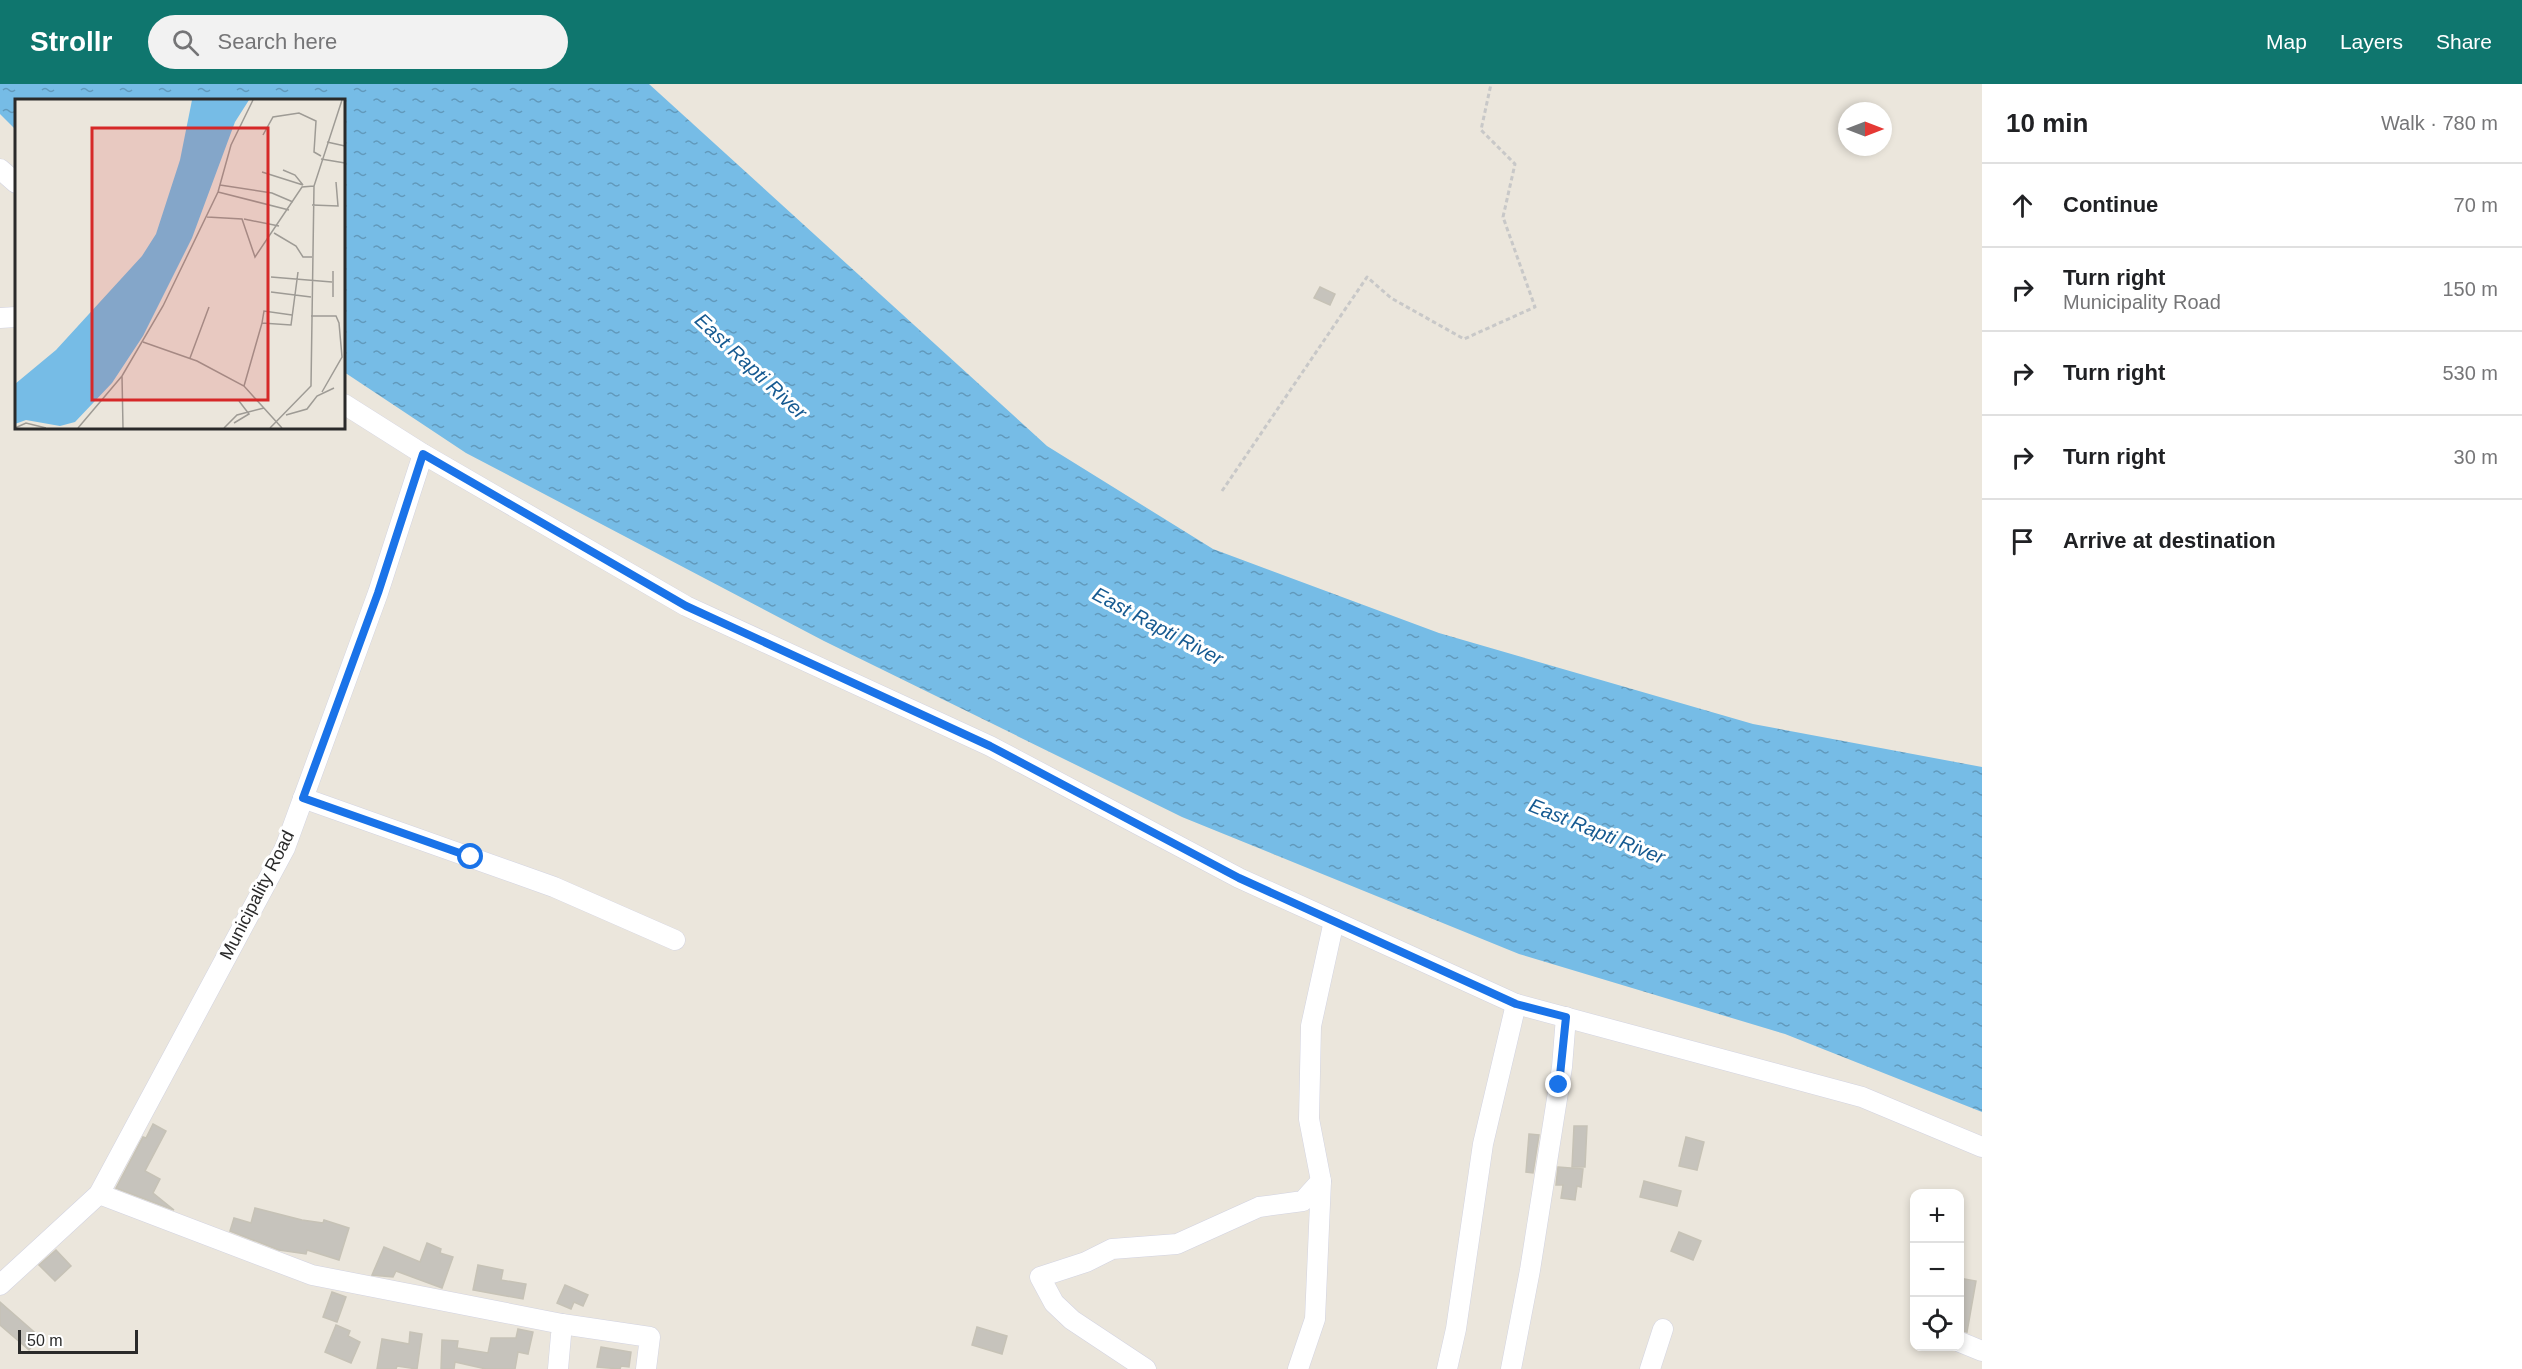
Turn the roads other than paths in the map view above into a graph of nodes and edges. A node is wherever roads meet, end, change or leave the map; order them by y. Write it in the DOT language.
graph roads {
  1 [pos="0,169"];
  2 [pos="15,182"];
  3 [pos="15,317"];
  4 [pos="0,318"];
  5 [pos="345,405"];
  6 [pos="423,454"];
  7 [pos="303,798"];
  8 [pos="1334,921"];
  9 [pos="675,940"];
  10 [pos="1516,1004"];
  11 [pos="1566,1017"];
  12 [pos="1982,1147"];
  13 [pos="1321,1181"];
  14 [pos="99,1194"];
  15 [pos="0,1285"];
  16 [pos="562,1324"];
  17 [pos="1663,1329"];
  18 [pos="1964,1344"];
  19 [pos="1982,1352"];
  20 [pos="558,1369"];
  21 [pos="646,1369"];
  22 [pos="1146,1369"];
  23 [pos="1298,1369"];
  24 [pos="1447,1369"];
  25 [pos="1511,1369"];
  26 [pos="1650,1369"];
  1 -- 2 [label="street"];
  3 -- 4 [label="street"];
  5 -- 6 [label="street"];
  6 -- 7 [label="street, Municipality Road"];
  6 -- 8 [label="street"];
  7 -- 9 [label="street"];
  7 -- 14 [label="street, Municipality Road"];
  8 -- 10 [label="street"];
  8 -- 13 [label="street"];
  10 -- 11 [label="street"];
  10 -- 24 [label="street"];
  11 -- 12 [label="street"];
  11 -- 25 [label="street"];
  13 -- 22 [label="street"];
  13 -- 23 [label="street"];
  14 -- 15 [label="street, Municipality Road"];
  14 -- 16 [label="street"];
  16 -- 20 [label="street"];
  16 -- 21 [label="street"];
  17 -- 26 [label="street"];
  18 -- 19 [label="street"];
}
